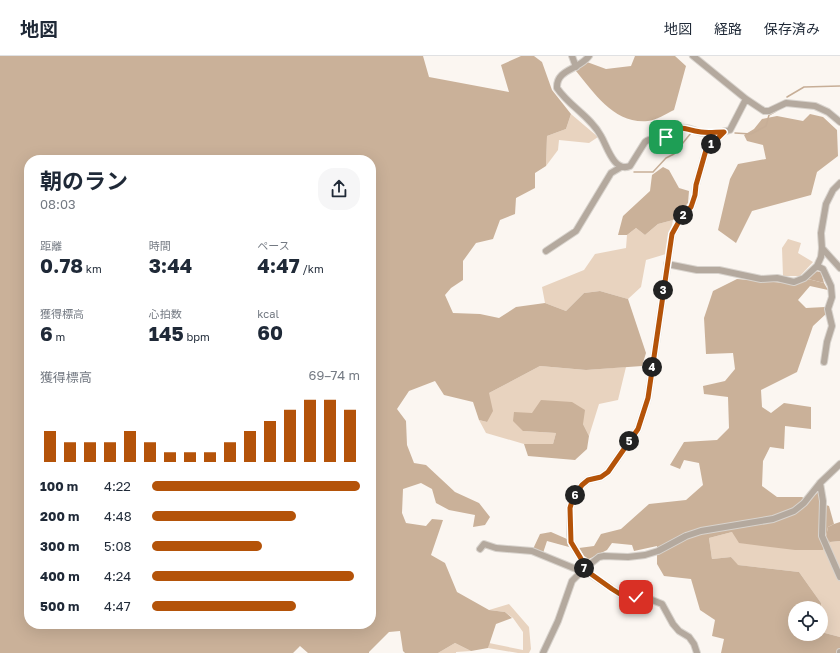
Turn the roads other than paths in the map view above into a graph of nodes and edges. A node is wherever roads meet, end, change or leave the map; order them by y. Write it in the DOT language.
graph roads {
  1 [pos="572,56"];
  2 [pos="589,56"];
  3 [pos="693,56"];
  4 [pos="576,67"];
  5 [pos="746,99"];
  6 [pos="840,122"];
  7 [pos="724,132"];
  8 [pos="621,167"];
  9 [pos="840,183"];
  10 [pos="822,248"];
  11 [pos="546,251"];
  12 [pos="667,264"];
  13 [pos="817,266"];
  14 [pos="840,268"];
  15 [pos="824,362"];
  16 [pos="840,464"];
  17 [pos="820,483"];
  18 [pos="480,549"];
  19 [pos="584,569"];
  20 [pos="840,577"];
  21 [pos="543,653"];
  22 [pos="697,653"];
  1 -- 4 [label="street"];
  2 -- 4 [label="street"];
  3 -- 5 [label="street"];
  4 -- 8 [label="street"];
  5 -- 6 [label="street"];
  5 -- 7 [label="street"];
  7 -- 8 [label="street"];
  7 -- 12 [label="street"];
  8 -- 11 [label="street"];
  9 -- 10 [label="street"];
  10 -- 13 [label="street"];
  10 -- 14 [label="street"];
  12 -- 13 [label="street"];
  12 -- 19 [label="street"];
  13 -- 15 [label="street"];
  16 -- 17 [label="street"];
  17 -- 19 [label="street"];
  17 -- 20 [label="street"];
  18 -- 19 [label="street"];
  19 -- 21 [label="street"];
  19 -- 22 [label="street"];
}
